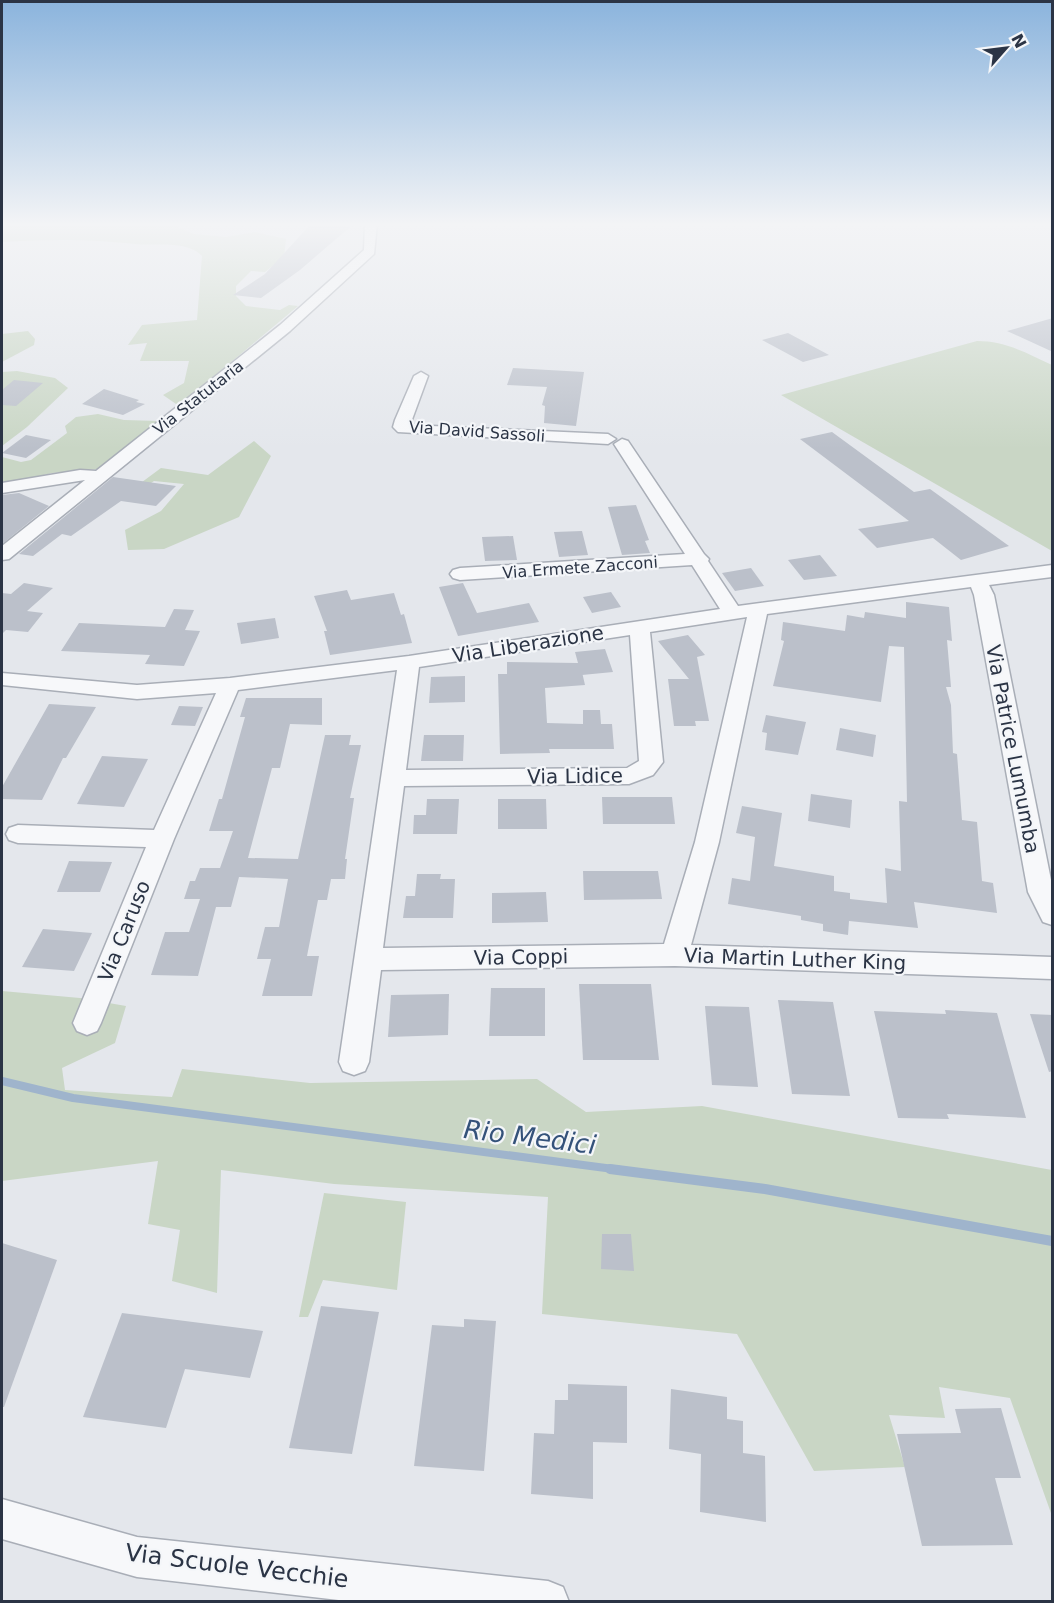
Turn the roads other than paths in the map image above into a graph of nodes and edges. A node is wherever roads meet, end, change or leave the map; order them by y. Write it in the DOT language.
graph roads {
  1 [pos="317,299"];
  2 [pos="421,376"];
  3 [pos="98,476"];
  4 [pos="2,488"];
  5 [pos="2,555"];
  6 [pos="700,559"];
  7 [pos="1053,571"];
  8 [pos="460,574"];
  9 [pos="977,581"];
  10 [pos="758,611"];
  11 [pos="733,613"];
  12 [pos="639,627"];
  13 [pos="409,662"];
  14 [pos="2,679"];
  15 [pos="230,685"];
  16 [pos="393,778"];
  17 [pos="18,834"];
  18 [pos="162,839"];
  19 [pos="1053,915"];
  20 [pos="675,955"];
  21 [pos="368,959"];
  22 [pos="1053,968"];
  23 [pos="87,1023"];
  24 [pos="354,1062"];
  25 [pos="2,1519"];
  26 [pos="548,1602"];
  1 -- 3 [label="street, Via Statutaria"];
  2 -- 6 [label="street, Via David Sassoli"];
  3 -- 4 [label="street"];
  3 -- 5 [label="street, Via Statutaria"];
  6 -- 8 [label="street, Via Ermete Zacconi"];
  6 -- 11 [label="street"];
  7 -- 9 [label="street, Via Liberazione"];
  9 -- 10 [label="street, Via Liberazione"];
  9 -- 19 [label="street, Via Patrice Lumumba"];
  10 -- 11 [label="street, Via Liberazione"];
  10 -- 20 [label="street, Via Martin Luther King"];
  11 -- 12 [label="street, Via Liberazione"];
  12 -- 13 [label="street, Via Liberazione"];
  12 -- 16 [label="street, Via Lidice"];
  13 -- 15 [label="street, Via Liberazione"];
  13 -- 16 [label="street"];
  14 -- 15 [label="street, Via Liberazione"];
  15 -- 18 [label="street, Via Caruso"];
  16 -- 21 [label="street"];
  17 -- 18 [label="street"];
  18 -- 23 [label="street, Via Caruso"];
  20 -- 21 [label="street, Via Coppi"];
  20 -- 22 [label="street, Via Martin Luther King"];
  21 -- 24 [label="street"];
  25 -- 26 [label="street, Via Scuole Vecchie"];
}
